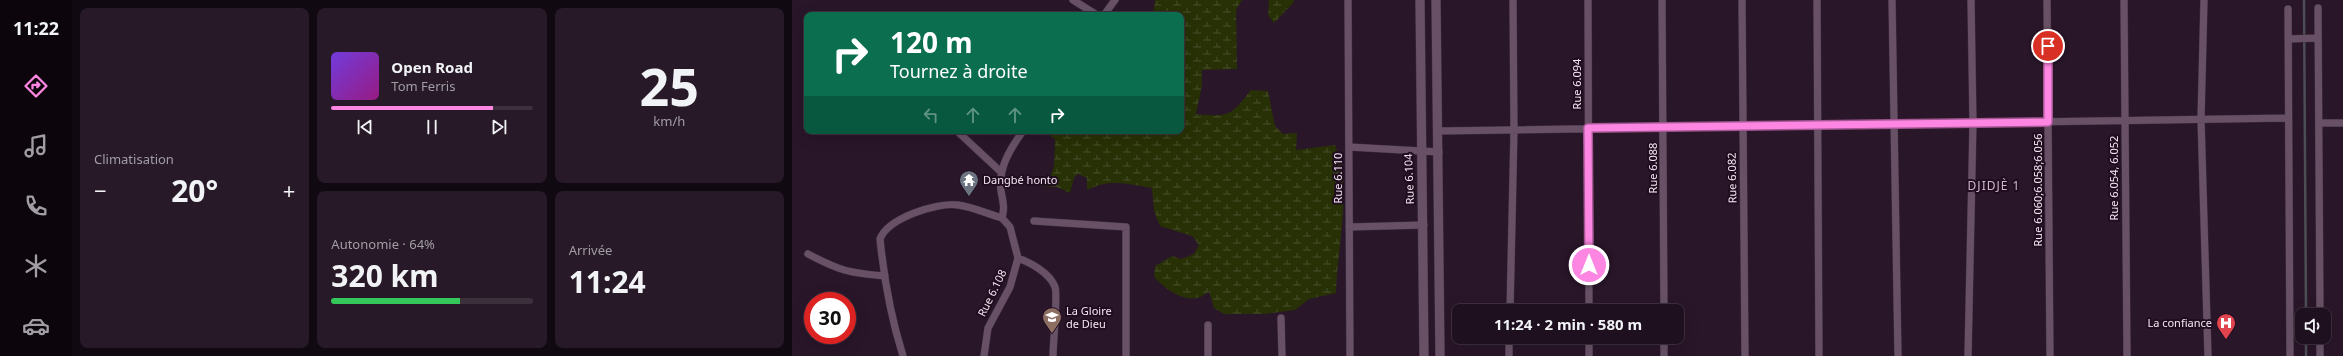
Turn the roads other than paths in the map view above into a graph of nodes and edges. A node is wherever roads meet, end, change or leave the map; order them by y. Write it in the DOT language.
graph roads {
  1 [pos="1073,0"];
  2 [pos="1116,0"];
  3 [pos="1348,0"];
  4 [pos="1420,0"];
  5 [pos="1436,0"];
  6 [pos="1513,0"];
  7 [pos="1588,0"];
  8 [pos="1662,0"];
  9 [pos="1742,0"];
  10 [pos="1817,0"];
  11 [pos="1892,0"];
  12 [pos="1971,0"];
  13 [pos="2047,0"];
  14 [pos="2124,0"];
  15 [pos="2204,0"];
  16 [pos="2318,8"];
  17 [pos="2288,9"];
  18 [pos="1092,12"];
  19 [pos="1106,12"];
  20 [pos="2288,38"];
  21 [pos="2314,38"];
  22 [pos="2288,118"];
  23 [pos="2201,119"];
  24 [pos="2125,120"];
  25 [pos="2048,122"];
  26 [pos="1973,123"];
  27 [pos="2319,123"];
  28 [pos="2343,123"];
  29 [pos="1894,124"];
  30 [pos="1816,125"];
  31 [pos="1742,126"];
  32 [pos="1664,127"];
  33 [pos="1588,128"];
  34 [pos="1514,130"];
  35 [pos="1438,131"];
  36 [pos="960,134"];
  37 [pos="1021,134"];
  38 [pos="1349,147"];
  39 [pos="1420,152"];
  40 [pos="1439,152"];
  41 [pos="1001,172"];
  42 [pos="1002,218"];
  43 [pos="1034,221"];
  44 [pos="1424,225"];
  45 [pos="1349,227"];
  46 [pos="808,254"];
  47 [pos="1018,258"];
  48 [pos="885,276"];
  49 [pos="1510,304"];
  50 [pos="1589,304"];
  51 [pos="1664,304"];
  52 [pos="2320,308"];
  53 [pos="1281,318"];
  54 [pos="1208,325"];
  55 [pos="1509,344"];
  56 [pos="1589,344"];
  57 [pos="1664,344"];
  58 [pos="2320,344"];
  59 [pos="903,356"];
  60 [pos="984,356"];
  61 [pos="1053,356"];
  62 [pos="1126,356"];
  63 [pos="1208,356"];
  64 [pos="1282,356"];
  65 [pos="1350,356"];
  66 [pos="1424,356"];
  67 [pos="1440,356"];
  68 [pos="1509,356"];
  69 [pos="1589,356"];
  70 [pos="1664,356"];
  71 [pos="1745,356"];
  72 [pos="1819,356"];
  73 [pos="1898,356"];
  74 [pos="1968,356"];
  75 [pos="2050,356"];
  76 [pos="2126,356"];
  77 [pos="2208,356"];
  78 [pos="2290,356"];
  79 [pos="2320,356"];
  1 -- 18 [label="street"];
  2 -- 19 [label="street"];
  3 -- 38 [label="street, Rue 6.110"];
  4 -- 39 [label="street, Rue 6.104"];
  5 -- 35 [label="street"];
  6 -- 34 [label="street"];
  7 -- 33 [label="street, Rue 6.094"];
  8 -- 32 [label="street, Rue 6.088"];
  9 -- 31 [label="street, Rue 6.082"];
  10 -- 30 [label="street"];
  11 -- 29 [label="street"];
  12 -- 26 [label="street"];
  13 -- 25 [label="street, Rue 6.060;6.058;6.056"];
  14 -- 24 [label="street, Rue 6.054, 6.052"];
  15 -- 23 [label="street"];
  16 -- 21 [label="street"];
  17 -- 20 [label="street"];
  20 -- 21 [label="street"];
  20 -- 22 [label="street"];
  21 -- 27 [label="street"];
  22 -- 23 [label="street"];
  22 -- 78 [label="street"];
  23 -- 24 [label="street"];
  23 -- 77 [label="street"];
  24 -- 25 [label="street"];
  24 -- 76 [label="street, Rue 6.054, 6.052"];
  25 -- 26 [label="street"];
  25 -- 75 [label="street, Rue 6.060;6.058;6.056"];
  26 -- 29 [label="street"];
  26 -- 74 [label="street"];
  27 -- 28 [label="street"];
  27 -- 52 [label="street"];
  29 -- 30 [label="street"];
  29 -- 73 [label="street"];
  30 -- 31 [label="street"];
  30 -- 72 [label="street"];
  31 -- 32 [label="street"];
  31 -- 71 [label="street, Rue 6.082"];
  32 -- 33 [label="street"];
  32 -- 51 [label="street, Rue 6.088"];
  33 -- 34 [label="street"];
  33 -- 50 [label="street, Rue 6.094"];
  34 -- 35 [label="street"];
  34 -- 49 [label="street"];
  35 -- 40 [label="street"];
  36 -- 41 [label="street"];
  37 -- 41 [label="street"];
  38 -- 39 [label="street"];
  38 -- 45 [label="street, Rue 6.110"];
  39 -- 40 [label="street"];
  39 -- 44 [label="street, Rue 6.104"];
  40 -- 67 [label="street"];
  41 -- 42 [label="street"];
  42 -- 47 [label="street, Rue 6.108"];
  42 -- 48 [label="street"];
  43 -- 62 [label="street"];
  44 -- 45 [label="street"];
  44 -- 66 [label="street, Rue 6.104"];
  45 -- 65 [label="street, Rue 6.110"];
  46 -- 48 [label="street"];
  47 -- 60 [label="street, Rue 6.108"];
  47 -- 61 [label="street"];
  48 -- 59 [label="street"];
  53 -- 64 [label="street"];
  54 -- 63 [label="street"];
  55 -- 68 [label="street"];
  56 -- 69 [label="street"];
  57 -- 70 [label="street"];
  58 -- 79 [label="street"];
}
